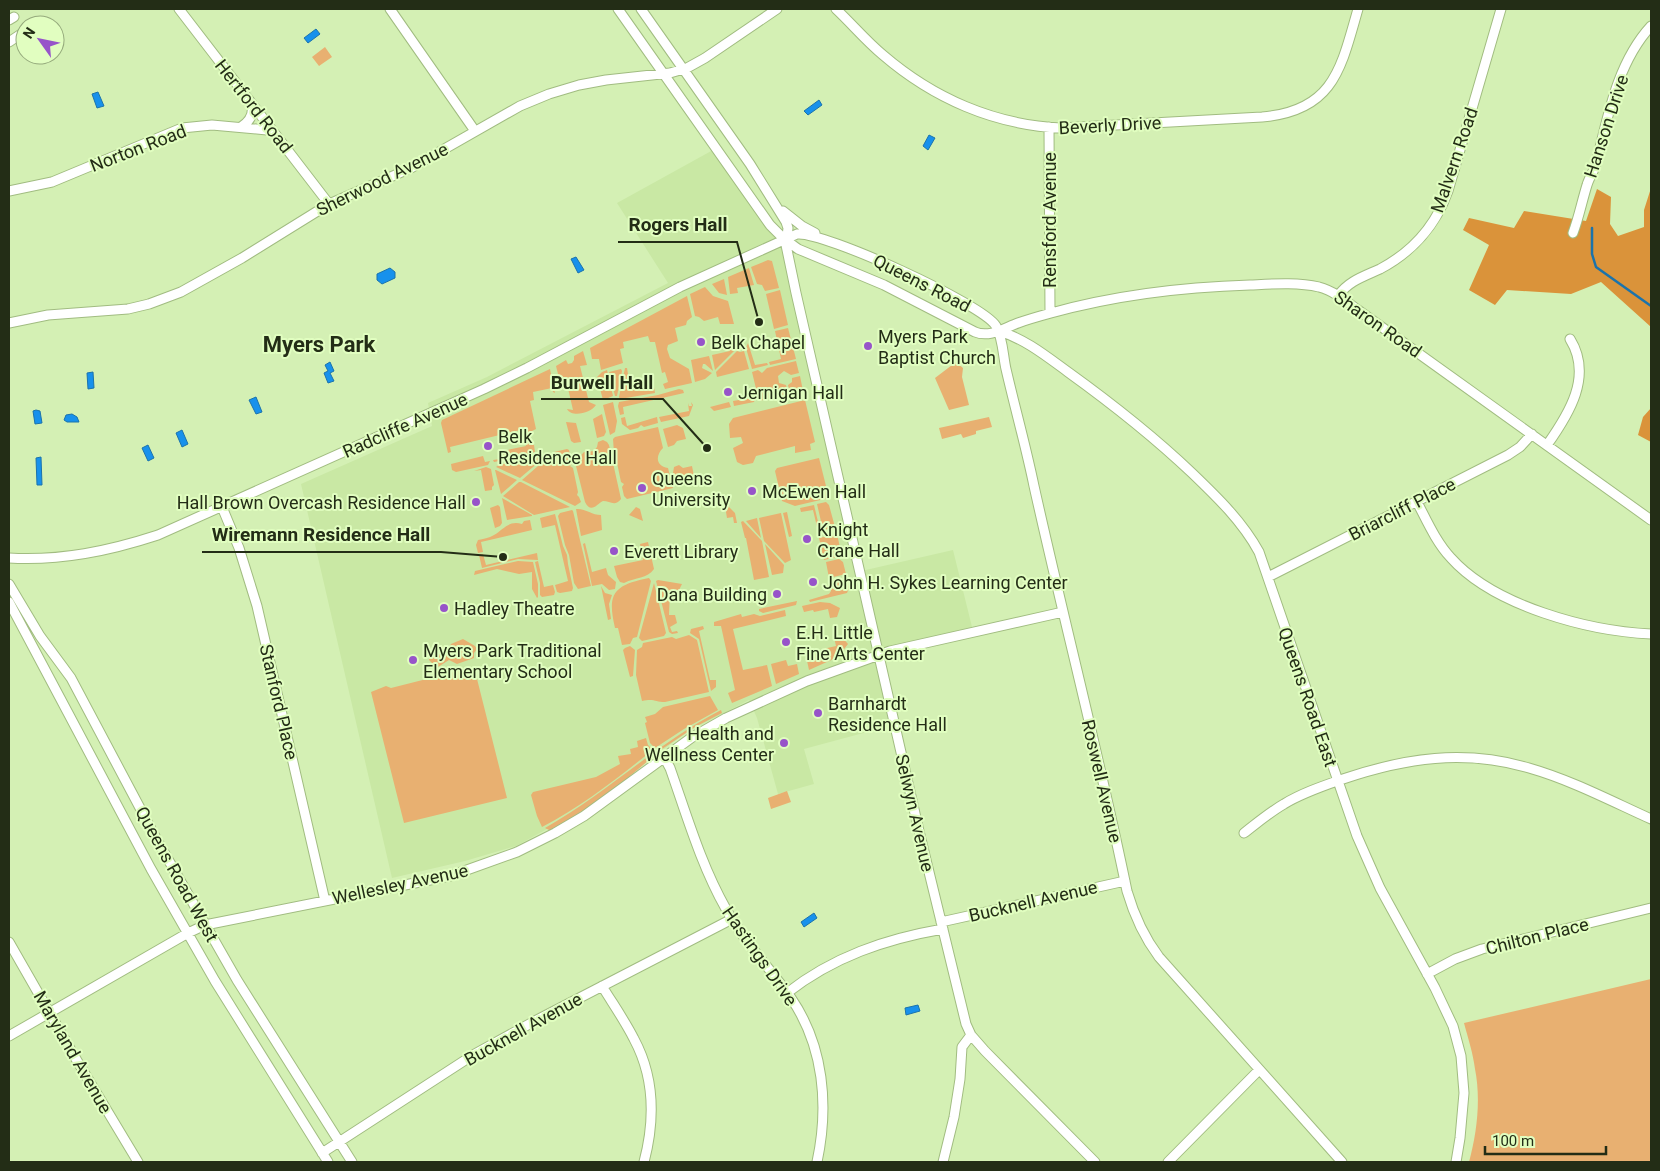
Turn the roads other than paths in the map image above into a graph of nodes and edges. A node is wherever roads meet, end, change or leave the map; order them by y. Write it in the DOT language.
graph roads {
  1 [pos="178,9"];
  2 [pos="390,9"];
  3 [pos="618,9"];
  4 [pos="641,9"];
  5 [pos="778,9"];
  6 [pos="836,9"];
  7 [pos="1358,9"];
  8 [pos="1501,9"];
  9 [pos="1651,26"];
  10 [pos="684,69"];
  11 [pos="664,74"];
  12 [pos="252,105"];
  13 [pos="241,127"];
  14 [pos="1048,127"];
  15 [pos="271,129"];
  16 [pos="475,131"];
  17 [pos="9,191"];
  18 [pos="329,204"];
  19 [pos="776,204"];
  20 [pos="1573,233"];
  21 [pos="786,240"];
  22 [pos="826,240"];
  23 [pos="1338,296"];
  24 [pos="1050,313"];
  25 [pos="9,324"];
  26 [pos="999,331"];
  27 [pos="1570,339"];
  28 [pos="1532,434"];
  29 [pos="1547,445"];
  30 [pos="1417,502"];
  31 [pos="222,507"];
  32 [pos="1651,520"];
  33 [pos="9,558"];
  34 [pos="21,559"];
  35 [pos="9,568"];
  36 [pos="1268,577"];
  37 [pos="9,584"];
  38 [pos="9,602"];
  39 [pos="1063,612"];
  40 [pos="1651,634"];
  41 [pos="879,655"];
  42 [pos="664,757"];
  43 [pos="1337,781"];
  44 [pos="1651,819"];
  45 [pos="1244,833"];
  46 [pos="1125,881"];
  47 [pos="325,901"];
  48 [pos="1651,908"];
  49 [pos="732,919"];
  50 [pos="205,925"];
  51 [pos="942,926"];
  52 [pos="188,933"];
  53 [pos="9,942"];
  54 [pos="1428,974"];
  55 [pos="602,986"];
  56 [pos="787,993"];
  57 [pos="49,1012"];
  58 [pos="971,1035"];
  59 [pos="9,1036"];
  60 [pos="1260,1070"];
  61 [pos="338,1142"];
  62 [pos="322,1153"];
  63 [pos="138,1162"];
  64 [pos="328,1162"];
  65 [pos="352,1162"];
  66 [pos="644,1162"];
  67 [pos="817,1162"];
  68 [pos="944,1162"];
  69 [pos="1095,1162"];
  70 [pos="1168,1162"];
  71 [pos="1342,1162"];
  72 [pos="1456,1162"];
  1 -- 12 [label="street, Hertford Road"];
  2 -- 16 [label="street"];
  3 -- 11 [label="street, Queens Road"];
  4 -- 10 [label="street"];
  5 -- 10 [label="street, Sherwood Avenue"];
  6 -- 14 [label="street, Beverly Drive"];
  7 -- 14 [label="street, Beverly Drive"];
  8 -- 23 [label="street, Malvern Road"];
  9 -- 20 [label="street, Hanson Drive"];
  10 -- 11 [label="street, Sherwood Avenue"];
  10 -- 19 [label="street"];
  11 -- 16 [label="street, Sherwood Avenue"];
  11 -- 21 [label="street, Queens Road"];
  12 -- 13 [label="street"];
  12 -- 15 [label="street, Hertford Road"];
  13 -- 15 [label="street, Norton Road"];
  13 -- 17 [label="street, Norton Road"];
  14 -- 24 [label="street, Rensford Avenue"];
  15 -- 18 [label="street, Hertford Road"];
  16 -- 18 [label="street, Sherwood Avenue"];
  18 -- 25 [label="street, Sherwood Avenue"];
  19 -- 21 [label="street"];
  19 -- 22 [label="street"];
  21 -- 22 [label="street, Queens Road"];
  21 -- 26 [label="street, Queens Road"];
  21 -- 31 [label="street, Radcliffe Avenue"];
  21 -- 41 [label="street, Selwyn Avenue"];
  22 -- 26 [label="street, Queens Road"];
  23 -- 24 [label="street, Sharon Road"];
  23 -- 28 [label="street, Sharon Road"];
  24 -- 26 [label="street, Sharon Road"];
  26 -- 36 [label="street, Queens Road East"];
  26 -- 39 [label="street, Roswell Avenue"];
  27 -- 29 [label="street"];
  28 -- 29 [label="street, Sharon Road"];
  28 -- 30 [label="street, Briarcliff Place"];
  29 -- 32 [label="street, Sharon Road"];
  30 -- 36 [label="street, Briarcliff Place"];
  30 -- 40 [label="street"];
  31 -- 34 [label="street, Radcliffe Avenue"];
  31 -- 47 [label="street, Stanford Place"];
  33 -- 34 [label="street, Radcliffe Avenue"];
  34 -- 35 [label="street"];
  36 -- 43 [label="street, Queens Road East"];
  37 -- 50 [label="street, Queens Road West"];
  38 -- 52 [label="street, Queens Road West"];
  39 -- 41 [label="street, Wellesley Avenue"];
  39 -- 46 [label="street, Roswell Avenue"];
  41 -- 42 [label="street, Wellesley Avenue"];
  41 -- 51 [label="street, Selwyn Avenue"];
  42 -- 47 [label="street, Wellesley Avenue"];
  42 -- 49 [label="street, Hastings Drive"];
  43 -- 44 [label="street"];
  43 -- 45 [label="street"];
  43 -- 54 [label="street, Queens Road East"];
  46 -- 51 [label="street, Bucknell Avenue"];
  46 -- 60 [label="street, Roswell Avenue"];
  47 -- 50 [label="street, Wellesley Avenue"];
  48 -- 54 [label="street, Chilton Place"];
  49 -- 55 [label="street, Bucknell Avenue"];
  49 -- 56 [label="street, Hastings Drive"];
  50 -- 52 [label="street, Wellesley Avenue"];
  50 -- 61 [label="street, Queens Road West"];
  51 -- 56 [label="street, Bucknell Avenue"];
  51 -- 58 [label="street, Selwyn Avenue"];
  52 -- 57 [label="street, Wellesley Avenue"];
  52 -- 62 [label="street, Queens Road West"];
  53 -- 57 [label="street, Maryland Avenue"];
  54 -- 72 [label="street, Queens Road East"];
  55 -- 61 [label="street, Bucknell Avenue"];
  55 -- 66 [label="street"];
  56 -- 67 [label="street, Hastings Drive"];
  57 -- 59 [label="street, Wellesley Avenue"];
  57 -- 63 [label="street, Maryland Avenue"];
  58 -- 68 [label="street"];
  58 -- 69 [label="street, Selwyn Avenue"];
  60 -- 70 [label="street"];
  60 -- 71 [label="street, Roswell Avenue"];
  61 -- 62 [label="street, Bucknell Avenue"];
  61 -- 65 [label="street, Queens Road West"];
  62 -- 64 [label="street, Queens Road West"];
}
